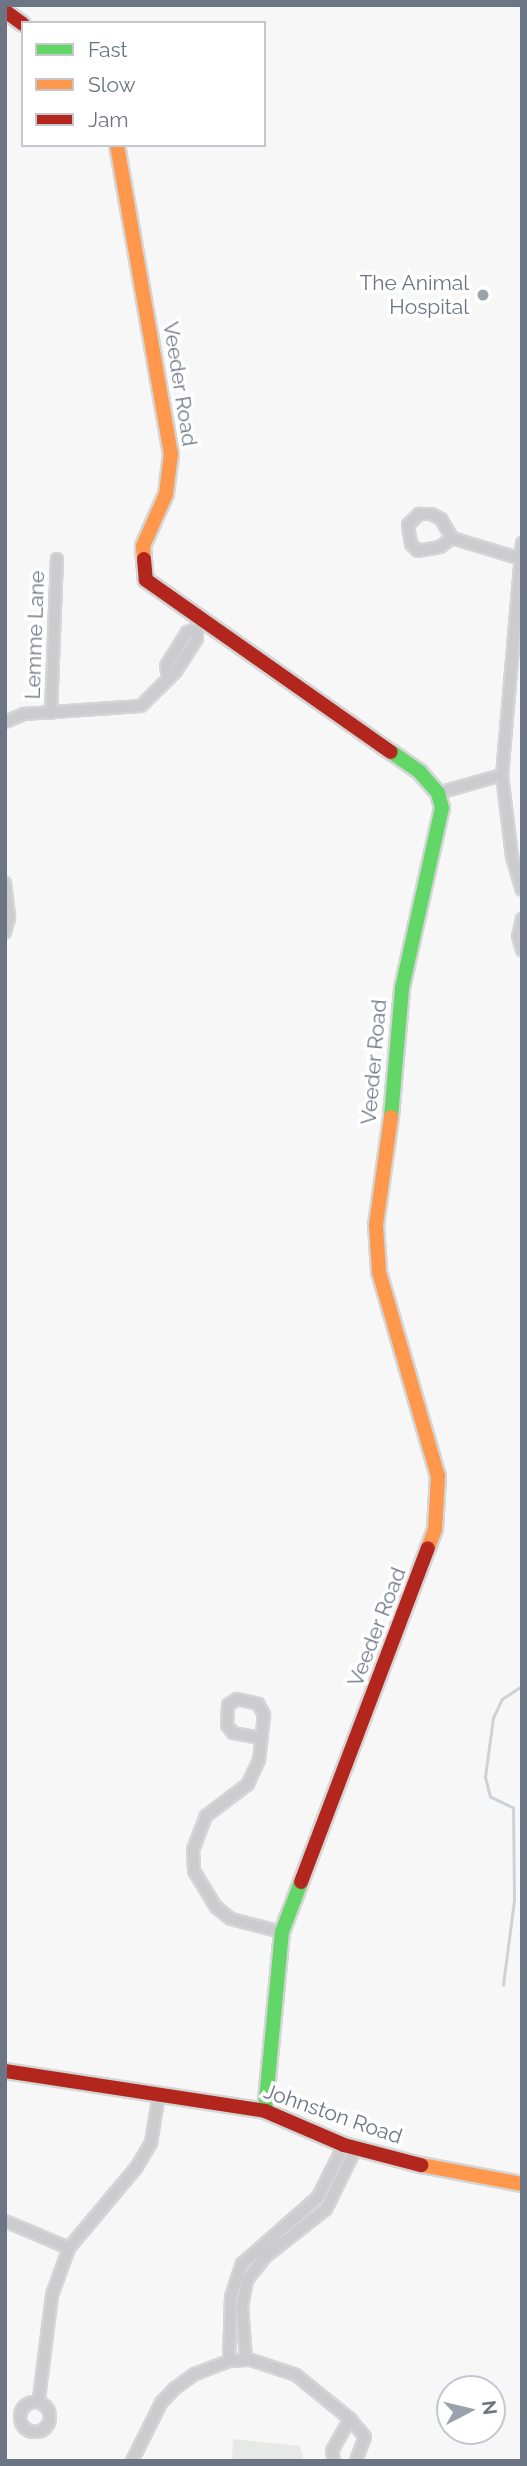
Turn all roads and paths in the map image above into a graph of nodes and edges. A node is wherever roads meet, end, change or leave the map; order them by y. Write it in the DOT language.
graph roads {
  1 [pos="5,11"];
  2 [pos="21,23"];
  3 [pos="117,147"];
  4 [pos="452,538"];
  5 [pos="522,543"];
  6 [pos="518,558"];
  7 [pos="57,559"];
  8 [pos="199,625"];
  9 [pos="509,693"];
  10 [pos="522,694"];
  11 [pos="51,713"];
  12 [pos="5,722"];
  13 [pos="502,775"];
  14 [pos="439,793"];
  15 [pos="5,883"];
  16 [pos="522,890"];
  17 [pos="522,919"];
  18 [pos="5,932"];
  19 [pos="522,950"];
  20 [pos="261,1738"];
  21 [pos="282,1932"];
  22 [pos="5,2071"];
  23 [pos="159,2094"];
  24 [pos="265,2111"];
  25 [pos="350,2146"];
  26 [pos="522,2184"];
  27 [pos="5,2221"];
  28 [pos="270,2235"];
  29 [pos="279,2246"];
  30 [pos="69,2248"];
  31 [pos="246,2359"];
  32 [pos="229,2361"];
  33 [pos="39,2399"];
  34 [pos="350,2419"];
  35 [pos="132,2461"];
  36 [pos="334,2461"];
  37 [pos="356,2461"];
  1 -- 2 [label="street"];
  3 -- 8 [label="street, Veeder Road"];
  4 -- 4 [label="street"];
  4 -- 6 [label="street"];
  5 -- 6 [label="street"];
  6 -- 9 [label="street"];
  7 -- 11 [label="street, Lemme Lane"];
  8 -- 11 [label="street"];
  8 -- 14 [label="street, Veeder Road"];
  9 -- 10 [label="street"];
  9 -- 13 [label="street"];
  11 -- 12 [label="street"];
  13 -- 14 [label="street"];
  13 -- 16 [label="street"];
  14 -- 21 [label="street, Veeder Road"];
  15 -- 18 [label="street"];
  17 -- 19 [label="street"];
  20 -- 20 [label="street"];
  20 -- 21 [label="street"];
  21 -- 24 [label="street, Veeder Road"];
  22 -- 23 [label="street, Johnston Road"];
  23 -- 24 [label="street, Johnston Road"];
  23 -- 30 [label="street"];
  24 -- 25 [label="street, Johnston Road"];
  25 -- 26 [label="street, Johnston Road"];
  25 -- 28 [label="street"];
  25 -- 29 [label="street"];
  27 -- 30 [label="street"];
  28 -- 29 [label="street"];
  28 -- 32 [label="street"];
  29 -- 31 [label="street"];
  30 -- 33 [label="street"];
  31 -- 32 [label="street"];
  31 -- 34 [label="street"];
  32 -- 35 [label="street"];
  34 -- 36 [label="street"];
  34 -- 37 [label="street"];
}
